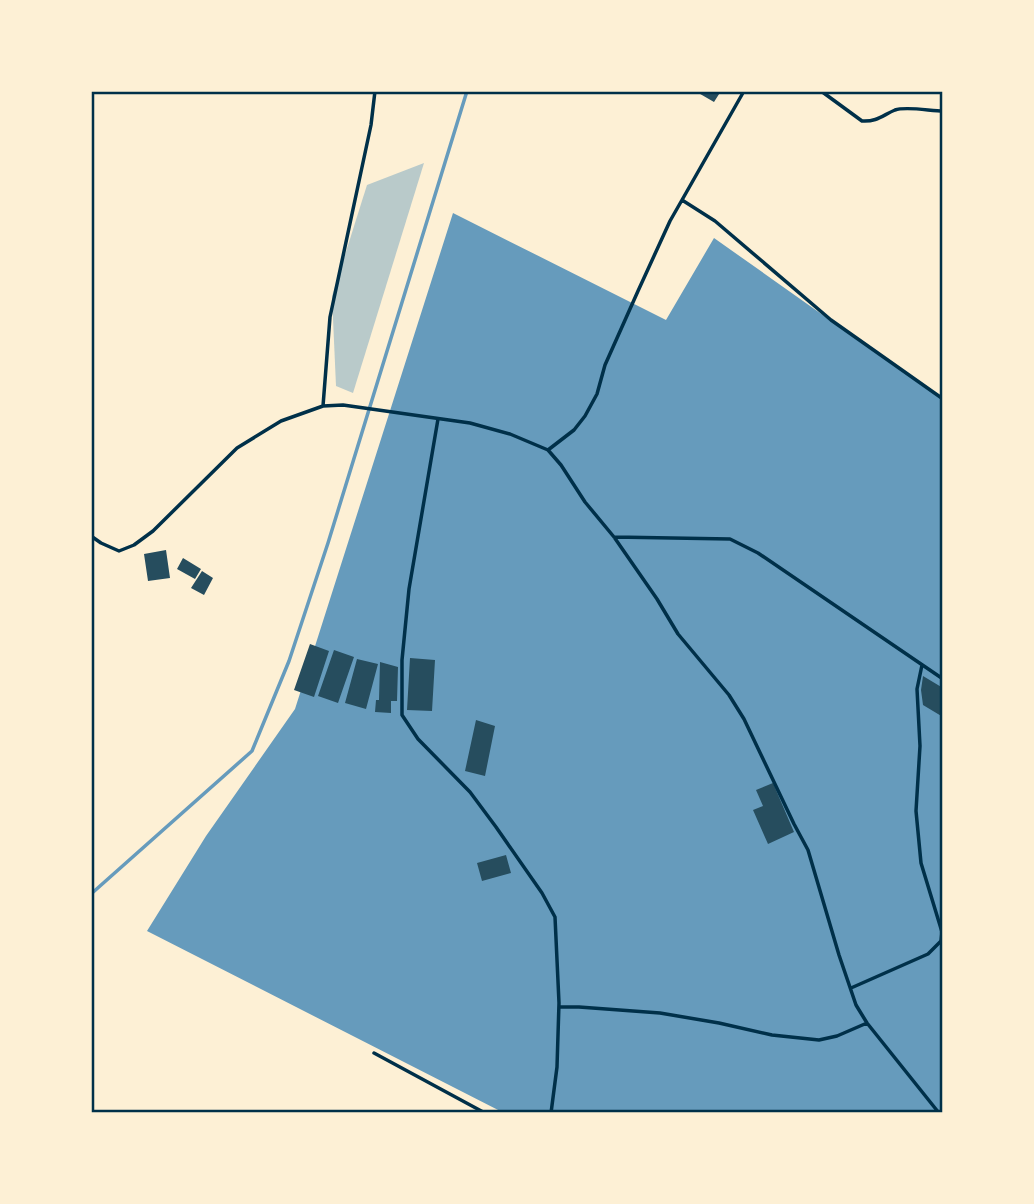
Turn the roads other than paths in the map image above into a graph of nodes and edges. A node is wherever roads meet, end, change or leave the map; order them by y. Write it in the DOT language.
graph roads {
  1 [pos="375,91"];
  2 [pos="744,91"];
  3 [pos="821,91"];
  4 [pos="943,111"];
  5 [pos="682,200"];
  6 [pos="943,399"];
  7 [pos="323,407"];
  8 [pos="438,419"];
  9 [pos="548,450"];
  10 [pos="91,536"];
  11 [pos="614,537"];
  12 [pos="922,665"];
  13 [pos="943,679"];
  14 [pos="851,988"];
  15 [pos="559,1007"];
  16 [pos="867,1023"];
  17 [pos="374,1053"];
  18 [pos="485,1113"];
  19 [pos="551,1113"];
  20 [pos="939,1113"];
  1 -- 7 [label="lane"];
  2 -- 5 [label="lane"];
  3 -- 4 [label="lane"];
  5 -- 6 [label="lane"];
  5 -- 9 [label="lane"];
  7 -- 8 [label="lane"];
  7 -- 10 [label="lane"];
  8 -- 9 [label="lane"];
  8 -- 15 [label="lane"];
  9 -- 11 [label="lane"];
  11 -- 12 [label="lane"];
  11 -- 14 [label="lane"];
  12 -- 13 [label="lane"];
  12 -- 14 [label="lane"];
  14 -- 16 [label="lane"];
  15 -- 16 [label="lane"];
  15 -- 19 [label="lane"];
  16 -- 20 [label="lane"];
  17 -- 18 [label="lane"];
}
